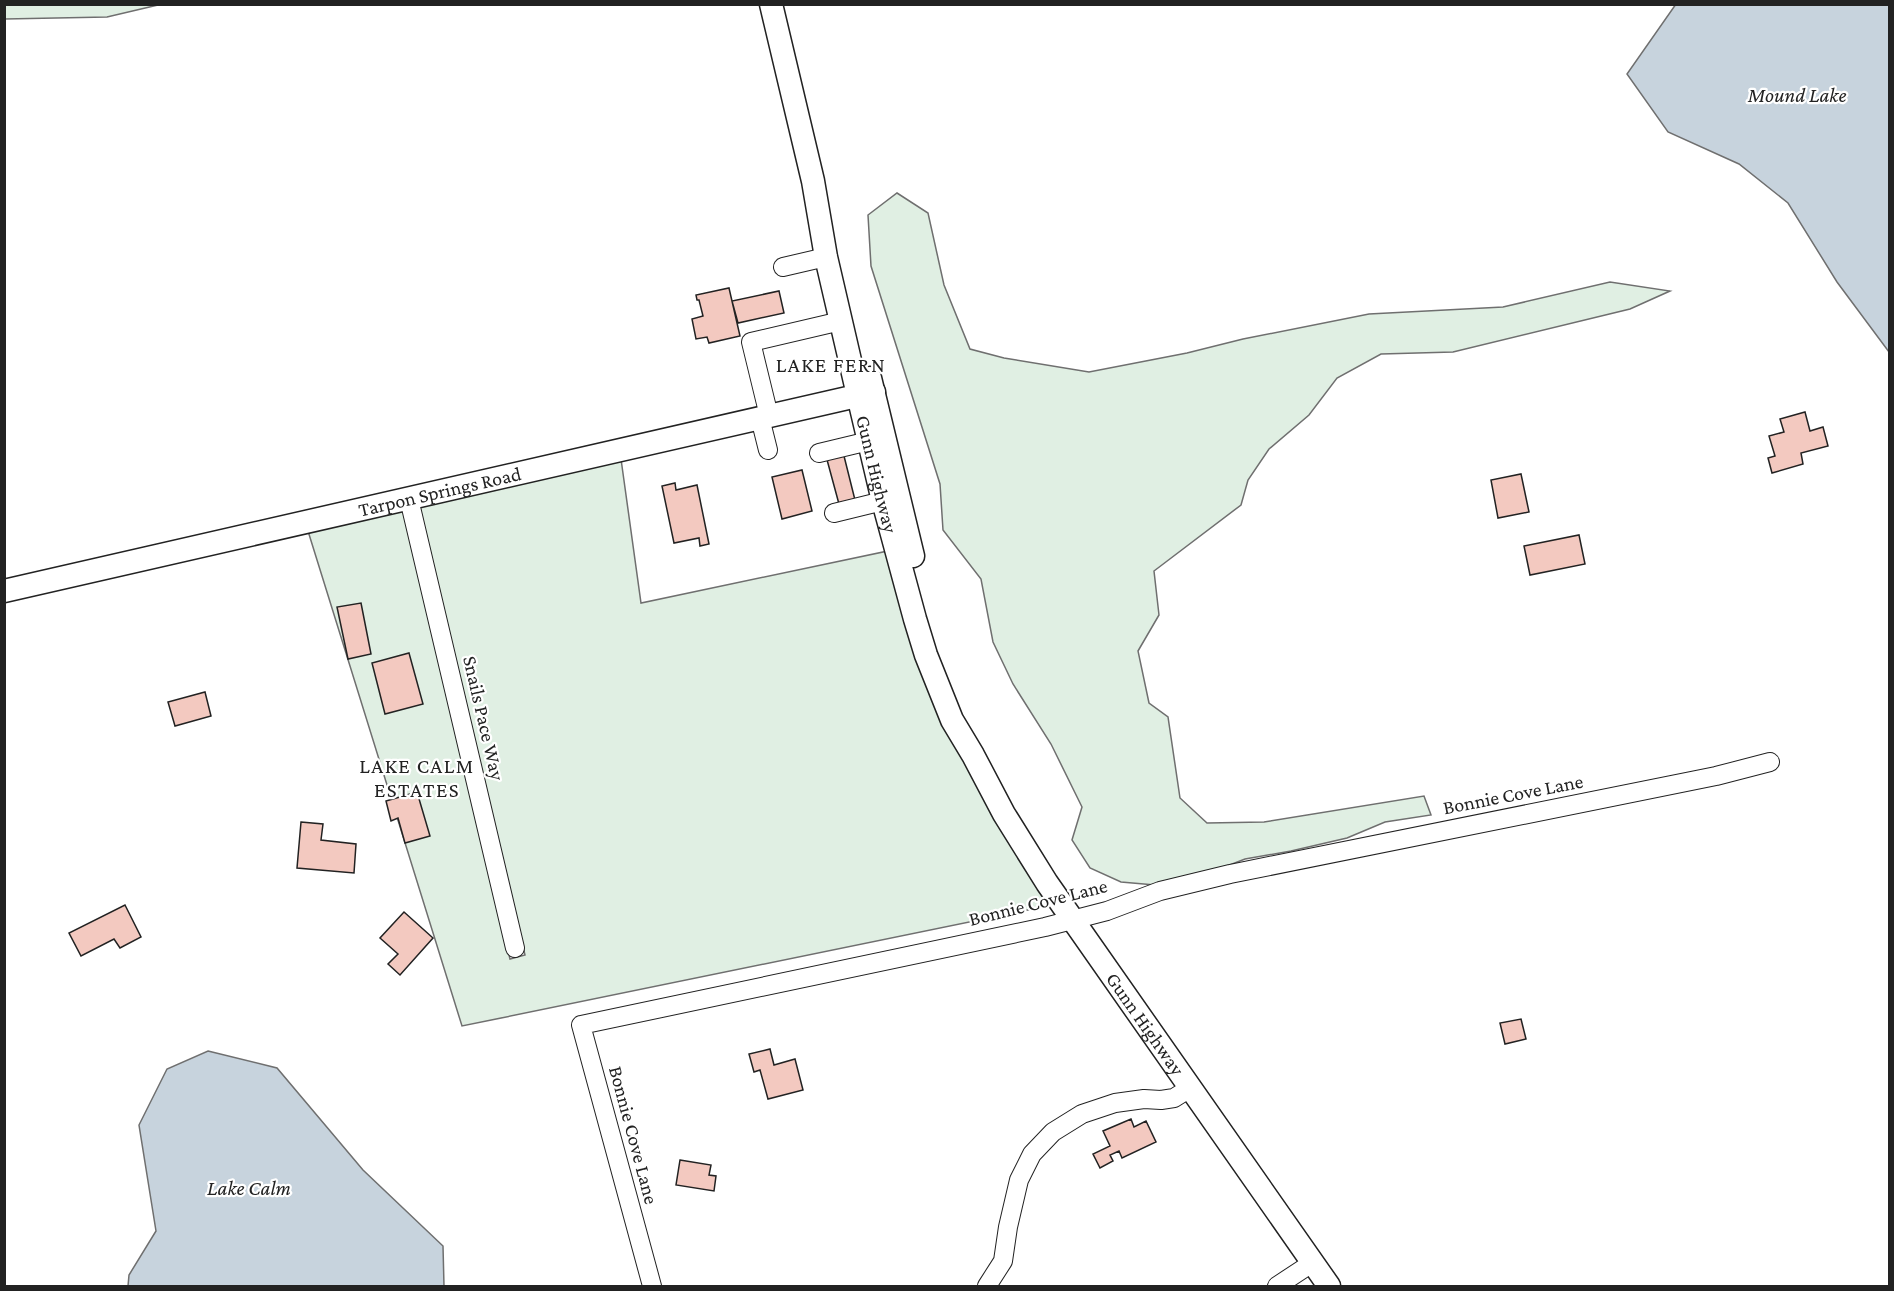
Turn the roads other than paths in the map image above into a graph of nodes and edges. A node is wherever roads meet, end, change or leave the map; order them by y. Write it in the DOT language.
graph roads {
  1 [pos="771,4"];
  2 [pos="813,181"];
  3 [pos="826,257"];
  4 [pos="783,267"];
  5 [pos="841,321"];
  6 [pos="866,394"];
  7 [pos="764,417"];
  8 [pos="869,441"];
  9 [pos="768,450"];
  10 [pos="819,453"];
  11 [pos="409,498"];
  12 [pos="883,501"];
  13 [pos="834,513"];
  14 [pos="4,591"];
  15 [pos="973,754"];
  16 [pos="1770,762"];
  17 [pos="1072,921"];
  18 [pos="515,948"];
  19 [pos="1190,1088"];
  20 [pos="1312,1263"];
  21 [pos="652,1287"];
  22 [pos="987,1287"];
  23 [pos="1277,1287"];
  24 [pos="1329,1287"];
  1 -- 2 [label="main road, Gunn Highway"];
  2 -- 3 [label="main road, Gunn Highway"];
  2 -- 6 [label="main road, Gunn Highway"];
  3 -- 4 [label="street"];
  3 -- 5 [label="main road, Gunn Highway"];
  5 -- 6 [label="main road, Gunn Highway"];
  5 -- 7 [label="street"];
  6 -- 7 [label="main road, Tarpon Springs Road"];
  6 -- 8 [label="main road, Gunn Highway"];
  6 -- 15 [label="main road, Gunn Highway"];
  7 -- 9 [label="street"];
  7 -- 11 [label="main road, Tarpon Springs Road"];
  8 -- 10 [label="street"];
  8 -- 12 [label="main road, Gunn Highway"];
  11 -- 14 [label="main road, Tarpon Springs Road"];
  11 -- 18 [label="street, Snails Pace Way"];
  12 -- 13 [label="street"];
  12 -- 15 [label="main road, Gunn Highway"];
  15 -- 17 [label="main road, Gunn Highway"];
  16 -- 17 [label="street, Bonnie Cove Lane"];
  17 -- 19 [label="main road, Gunn Highway"];
  17 -- 21 [label="street, Bonnie Cove Lane"];
  19 -- 20 [label="main road, Gunn Highway"];
  19 -- 22 [label="street"];
  20 -- 23 [label="street"];
  20 -- 24 [label="main road, Gunn Highway"];
}
